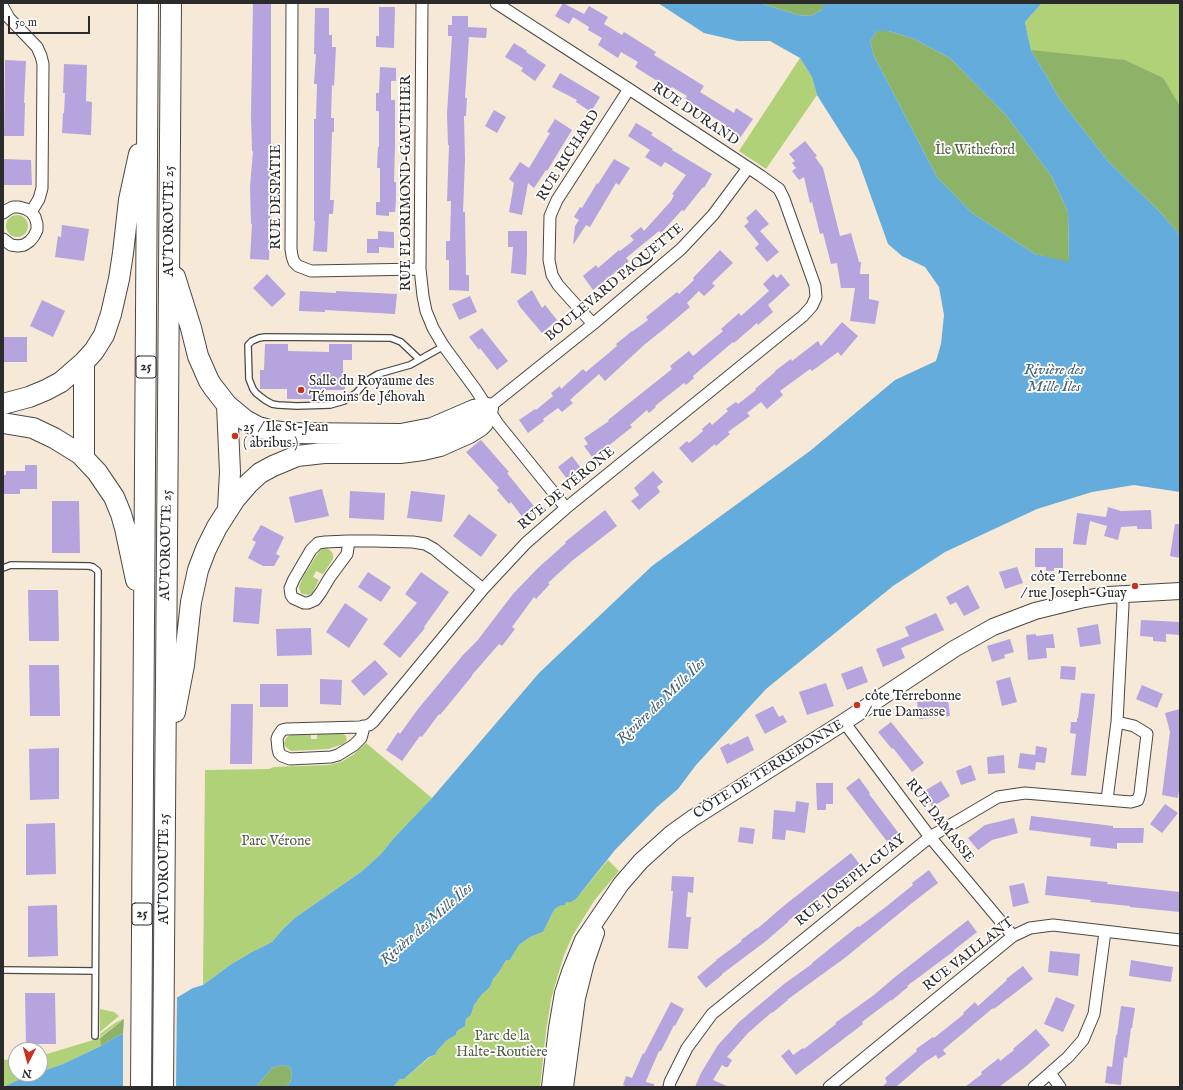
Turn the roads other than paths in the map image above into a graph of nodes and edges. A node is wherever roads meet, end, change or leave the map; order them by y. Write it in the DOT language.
graph roads {
  1 [pos="148,3"];
  2 [pos="171,3"];
  3 [pos="292,3"];
  4 [pos="422,3"];
  5 [pos="496,3"];
  6 [pos="3,7"];
  7 [pos="629,89"];
  8 [pos="148,115"];
  9 [pos="748,168"];
  10 [pos="31,212"];
  11 [pos="3,213"];
  12 [pos="3,239"];
  13 [pos="169,260"];
  14 [pos="420,269"];
  15 [pos="815,300"];
  16 [pos="593,324"];
  17 [pos="444,346"];
  18 [pos="419,359"];
  19 [pos="84,362"];
  20 [pos="3,404"];
  21 [pos="227,405"];
  22 [pos="488,408"];
  23 [pos="3,423"];
  24 [pos="84,458"];
  25 [pos="566,508"];
  26 [pos="228,509"];
  27 [pos="348,542"];
  28 [pos="3,568"];
  29 [pos="483,589"];
  30 [pos="1180,591"];
  31 [pos="1122,594"];
  32 [pos="144,620"];
  33 [pos="844,722"];
  34 [pos="1117,722"];
  35 [pos="363,726"];
  36 [pos="166,759"];
  37 [pos="1107,800"];
  38 [pos="930,837"];
  39 [pos="604,909"];
  40 [pos="1105,932"];
  41 [pos="1013,936"];
  42 [pos="1180,940"];
  43 [pos="3,970"];
  44 [pos="95,971"];
  45 [pos="95,1036"];
  46 [pos="1050,1073"];
  47 [pos="141,1087"];
  48 [pos="163,1087"];
  49 [pos="550,1087"];
  50 [pos="566,1087"];
  51 [pos="669,1087"];
  52 [pos="829,1087"];
  53 [pos="1034,1087"];
  54 [pos="1060,1087"];
  1 -- 8 [label="highway, AUTOROUTE 25 / 25"];
  2 -- 13 [label="highway, AUTOROUTE 25 / 25"];
  3 -- 14 [label="street, RUE DESPATIE"];
  4 -- 14 [label="street, RUE FLORIMOND-GAUTHIER"];
  5 -- 7 [label="street, RUE DURAND"];
  6 -- 10 [label="street"];
  7 -- 9 [label="street, RUE DURAND"];
  7 -- 16 [label="street, RUE RICHARD"];
  8 -- 19 [label="highway"];
  8 -- 32 [label="highway, AUTOROUTE 25 / 25"];
  9 -- 15 [label="street, RUE DURAND"];
  9 -- 16 [label="street, BOULEVARD PAQUETTE"];
  10 -- 11 [label="street"];
  10 -- 12 [label="street"];
  13 -- 21 [label="highway"];
  13 -- 36 [label="highway, AUTOROUTE 25 / 25"];
  14 -- 17 [label="street, RUE FLORIMOND-GAUTHIER"];
  15 -- 25 [label="street, RUE DE VÉRONE"];
  16 -- 22 [label="street, BOULEVARD PAQUETTE"];
  17 -- 18 [label="lane"];
  17 -- 22 [label="street, RUE FLORIMOND-GAUTHIER"];
  18 -- 18 [label="lane"];
  19 -- 20 [label="highway"];
  19 -- 24 [label="highway"];
  21 -- 22 [label="highway"];
  21 -- 26 [label="highway"];
  22 -- 25 [label="street, RUE FLORIMOND-GAUTHIER"];
  22 -- 26 [label="highway"];
  23 -- 24 [label="highway"];
  24 -- 32 [label="highway"];
  25 -- 29 [label="street, RUE DE VÉRONE"];
  26 -- 36 [label="highway"];
  27 -- 27 [label="street"];
  27 -- 29 [label="street"];
  28 -- 44 [label="lane"];
  29 -- 35 [label="street, RUE DE VÉRONE"];
  30 -- 31 [label="main road, CÔTE DE TERREBONNE"];
  31 -- 33 [label="main road, CÔTE DE TERREBONNE"];
  31 -- 34 [label="street"];
  32 -- 47 [label="highway, AUTOROUTE 25 / 25"];
  33 -- 38 [label="street, RUE DAMASSE"];
  33 -- 39 [label="main road, CÔTE DE TERREBONNE"];
  34 -- 37 [label="street"];
  34 -- 37 [label="street, RUE JOSEPH-GUAY"];
  35 -- 35 [label="street"];
  36 -- 48 [label="highway, AUTOROUTE 25 / 25"];
  37 -- 38 [label="street, RUE JOSEPH-GUAY"];
  38 -- 41 [label="street, RUE DAMASSE"];
  38 -- 51 [label="street, RUE JOSEPH-GUAY"];
  39 -- 49 [label="main road, CÔTE DE TERREBONNE"];
  39 -- 50 [label="main road, CÔTE DE TERREBONNE"];
  40 -- 41 [label="street, RUE VAILLANT"];
  40 -- 42 [label="street, RUE VAILLANT"];
  40 -- 46 [label="street"];
  41 -- 52 [label="street, RUE VAILLANT"];
  43 -- 44 [label="lane"];
  44 -- 45 [label="lane"];
  46 -- 53 [label="street"];
  46 -- 54 [label="street"];
}
